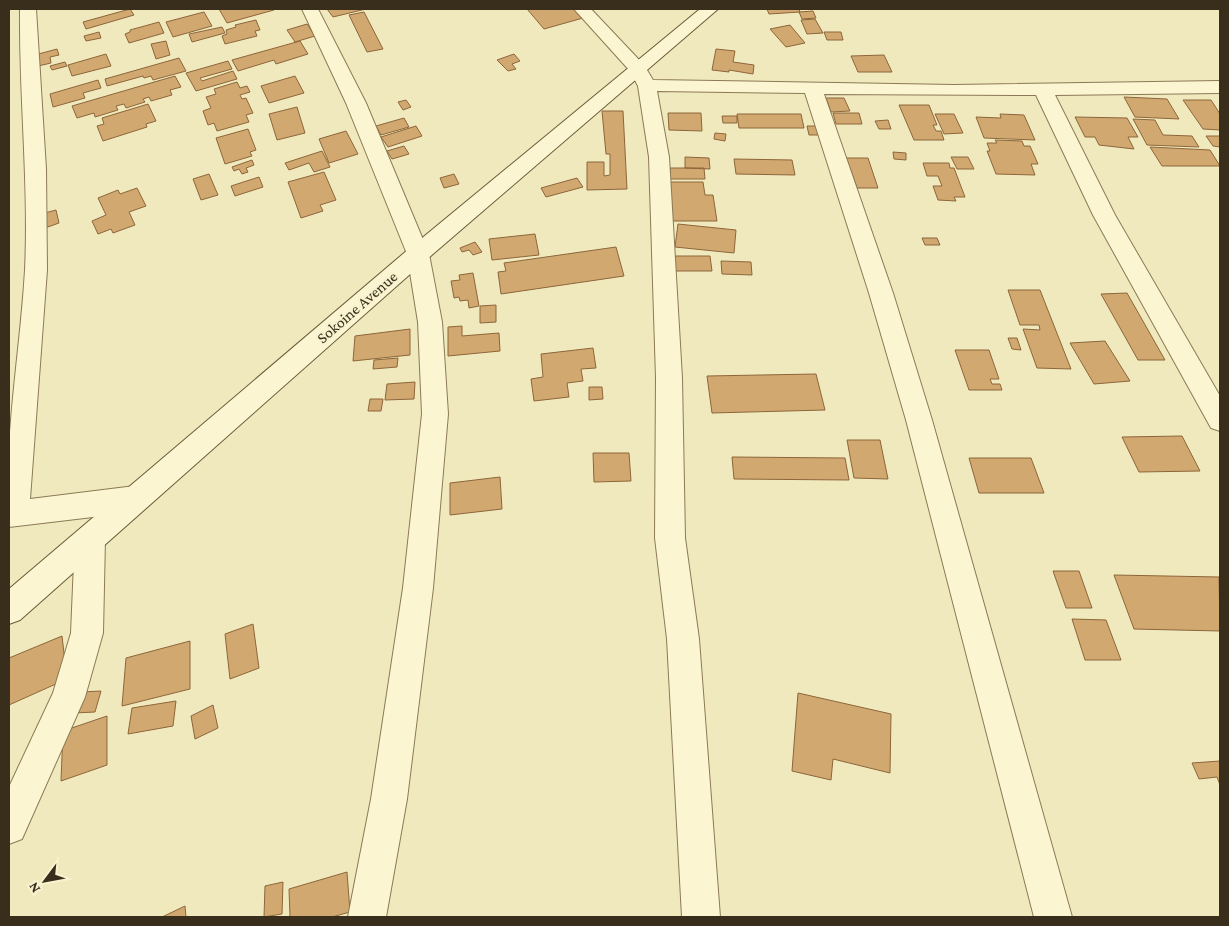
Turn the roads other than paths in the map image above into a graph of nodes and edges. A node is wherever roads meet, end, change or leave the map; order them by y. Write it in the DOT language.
graph roads {
  1 [pos="28,9"];
  2 [pos="310,9"];
  3 [pos="582,9"];
  4 [pos="710,9"];
  5 [pos="642,78"];
  6 [pos="1220,87"];
  7 [pos="813,89"];
  8 [pos="1043,90"];
  9 [pos="418,254"];
  10 [pos="1220,420"];
  11 [pos="135,499"];
  12 [pos="12,513"];
  13 [pos="90,538"];
  14 [pos="9,609"];
  15 [pos="9,826"];
  16 [pos="367,917"];
  17 [pos="700,917"];
  18 [pos="1054,917"];
  1 -- 12 [label="street"];
  2 -- 9 [label="street"];
  3 -- 5 [label="street"];
  4 -- 5 [label="street, Sokoine Avenue"];
  5 -- 7 [label="street"];
  5 -- 9 [label="street, Sokoine Avenue"];
  5 -- 17 [label="street"];
  6 -- 8 [label="street"];
  7 -- 8 [label="street"];
  7 -- 18 [label="street"];
  8 -- 10 [label="street"];
  9 -- 11 [label="street, Sokoine Avenue"];
  9 -- 16 [label="street"];
  11 -- 12 [label="street"];
  11 -- 13 [label="street, Sokoine Avenue"];
  13 -- 14 [label="street, Sokoine Avenue"];
  13 -- 15 [label="street"];
}
